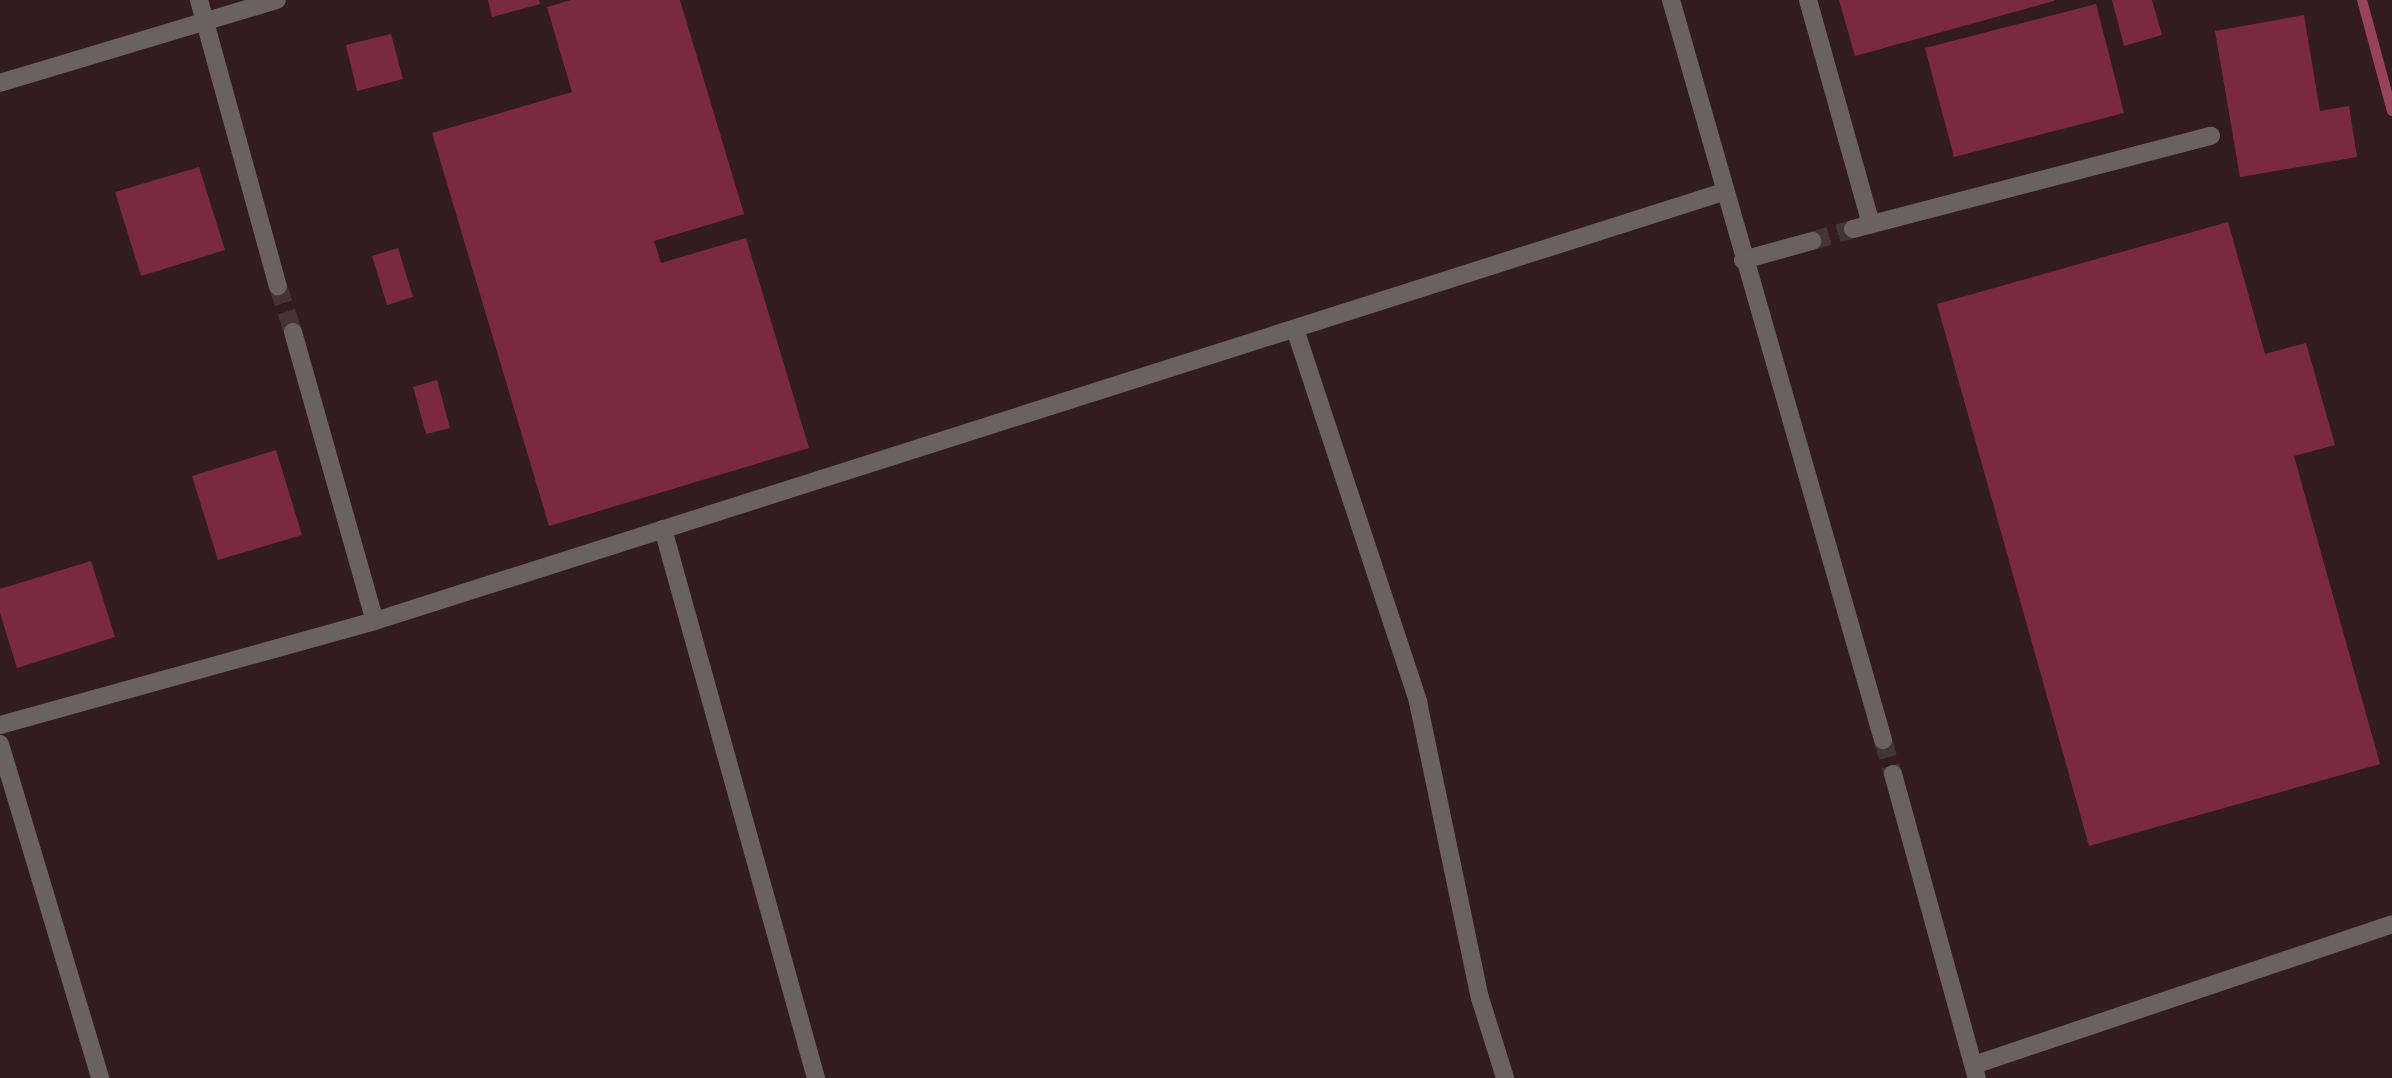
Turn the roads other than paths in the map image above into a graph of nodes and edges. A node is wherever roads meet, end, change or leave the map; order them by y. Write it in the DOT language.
graph roads {
  1 [pos="199,0"];
  2 [pos="277,0"];
  3 [pos="1671,0"];
  4 [pos="1808,0"];
  5 [pos="205,21"];
  6 [pos="0,83"];
  7 [pos="2211,136"];
  8 [pos="1723,192"];
  9 [pos="1812,241"];
  10 [pos="1743,260"];
  11 [pos="278,286"];
  12 [pos="1295,329"];
  13 [pos="293,332"];
  14 [pos="663,529"];
  15 [pos="375,621"];
  16 [pos="0,725"];
  17 [pos="1883,740"];
  18 [pos="0,744"];
  19 [pos="1893,775"];
  20 [pos="2392,925"];
  21 [pos="1975,1072"];
  22 [pos="100,1078"];
  23 [pos="816,1078"];
  24 [pos="1505,1078"];
  1 -- 5 [label="lane"];
  2 -- 5 [label="lane"];
  3 -- 8 [label="lane"];
  4 -- 7 [label="lane"];
  5 -- 6 [label="lane"];
  5 -- 11 [label="lane"];
  8 -- 10 [label="lane"];
  8 -- 12 [label="lane"];
  9 -- 10 [label="lane"];
  10 -- 17 [label="lane"];
  12 -- 14 [label="lane"];
  12 -- 24 [label="lane"];
  13 -- 15 [label="lane"];
  14 -- 15 [label="lane"];
  14 -- 23 [label="lane"];
  15 -- 16 [label="lane"];
  18 -- 22 [label="lane"];
  19 -- 21 [label="lane"];
  20 -- 21 [label="lane"];
}
